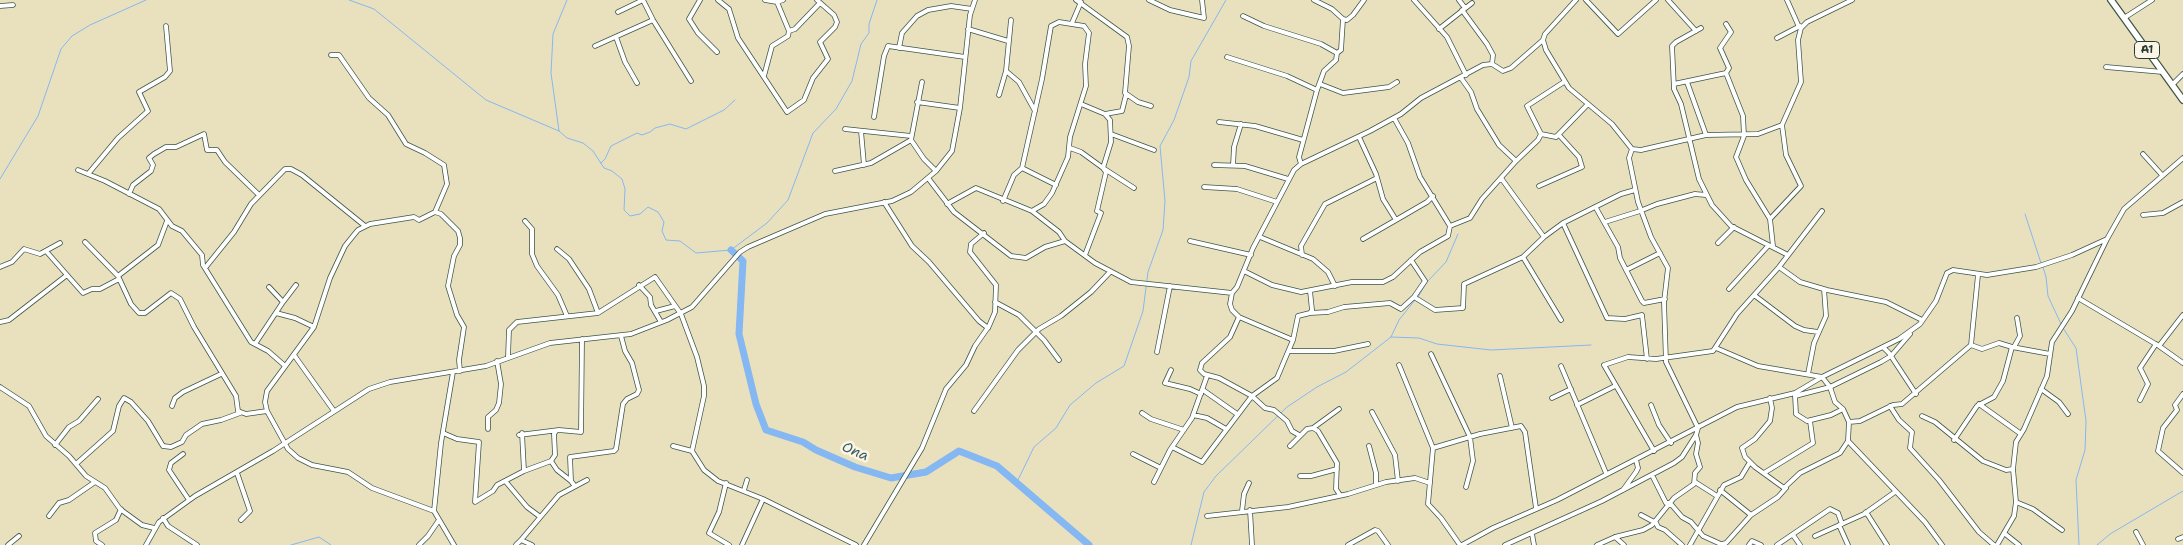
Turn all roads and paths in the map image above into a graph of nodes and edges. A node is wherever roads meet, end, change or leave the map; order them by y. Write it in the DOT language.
graph roads {
  1 [pos="643,0"];
  2 [pos="700,0"];
  3 [pos="718,0"];
  4 [pos="765,0"];
  5 [pos="783,0"];
  6 [pos="975,0"];
  7 [pos="1076,0"];
  8 [pos="1149,0"];
  9 [pos="1202,0"];
  10 [pos="1314,0"];
  11 [pos="1364,0"];
  12 [pos="1414,0"];
  13 [pos="1459,0"];
  14 [pos="1576,0"];
  15 [pos="1586,0"];
  16 [pos="1656,0"];
  17 [pos="1668,0"];
  18 [pos="1787,0"];
  19 [pos="1852,0"];
  20 [pos="2111,0"];
  21 [pos="2152,0"];
  22 [pos="819,1"];
  23 [pos="777,2"];
  24 [pos="1083,2"];
  25 [pos="1472,3"];
  26 [pos="13,5"];
  27 [pos="0,6"];
  28 [pos="972,9"];
  29 [pos="1464,9"];
  30 [pos="618,12"];
  31 [pos="1242,16"];
  32 [pos="2124,18"];
  33 [pos="1343,19"];
  34 [pos="653,20"];
  35 [pos="1011,20"];
  36 [pos="1072,23"];
  37 [pos="1726,24"];
  38 [pos="166,26"];
  39 [pos="1801,26"];
  40 [pos="1701,28"];
  41 [pos="968,29"];
  42 [pos="1439,29"];
  43 [pos="1696,30"];
  44 [pos="789,32"];
  45 [pos="616,37"];
  46 [pos="1777,38"];
  47 [pos="1543,40"];
  48 [pos="1008,41"];
  49 [pos="595,46"];
  50 [pos="899,48"];
  51 [pos="717,52"];
  52 [pos="1337,53"];
  53 [pos="331,55"];
  54 [pos="965,56"];
  55 [pos="1227,57"];
  56 [pos="1492,64"];
  57 [pos="2106,68"];
  58 [pos="1006,71"];
  59 [pos="2163,72"];
  60 [pos="1726,73"];
  61 [pos="2183,74"];
  62 [pos="1466,75"];
  63 [pos="764,76"];
  64 [pos="1461,78"];
  65 [pos="691,81"];
  66 [pos="922,82"];
  67 [pos="1397,82"];
  68 [pos="1564,82"];
  69 [pos="1687,82"];
  70 [pos="637,83"];
  71 [pos="1320,84"];
  72 [pos="1674,84"];
  73 [pos="2172,85"];
  74 [pos="1317,90"];
  75 [pos="999,95"];
  76 [pos="1126,95"];
  77 [pos="2183,100"];
  78 [pos="917,102"];
  79 [pos="1081,104"];
  80 [pos="1588,104"];
  81 [pos="1151,106"];
  82 [pos="960,108"];
  83 [pos="1035,112"];
  84 [pos="1105,114"];
  85 [pos="874,117"];
  86 [pos="1394,118"];
  87 [pos="1219,122"];
  88 [pos="1241,124"];
  89 [pos="1782,125"];
  90 [pos="845,129"];
  91 [pos="861,131"];
  92 [pos="1111,134"];
  93 [pos="1541,134"];
  94 [pos="1559,135"];
  95 [pos="1706,135"];
  96 [pos="1744,136"];
  97 [pos="911,138"];
  98 [pos="1359,138"];
  99 [pos="1690,139"];
  100 [pos="1303,140"];
  101 [pos="1070,148"];
  102 [pos="1632,149"];
  103 [pos="1154,150"];
  104 [pos="2143,154"];
  105 [pos="2183,158"];
  106 [pos="1516,161"];
  107 [pos="864,164"];
  108 [pos="1302,164"];
  109 [pos="1214,165"];
  110 [pos="1233,165"];
  111 [pos="1022,168"];
  112 [pos="1104,168"];
  113 [pos="78,170"];
  114 [pos="835,171"];
  115 [pos="936,171"];
  116 [pos="88,174"];
  117 [pos="2162,175"];
  118 [pos="928,178"];
  119 [pos="1377,178"];
  120 [pos="1502,178"];
  121 [pos="1288,179"];
  122 [pos="1056,185"];
  123 [pos="1539,186"];
  124 [pos="1204,187"];
  125 [pos="1134,188"];
  126 [pos="1635,190"];
  127 [pos="129,194"];
  128 [pos="259,194"];
  129 [pos="1706,195"];
  130 [pos="1433,196"];
  131 [pos="1003,200"];
  132 [pos="884,202"];
  133 [pos="1277,202"];
  134 [pos="2183,202"];
  135 [pos="947,204"];
  136 [pos="1596,208"];
  137 [pos="1032,211"];
  138 [pos="1640,211"];
  139 [pos="1822,211"];
  140 [pos="435,212"];
  141 [pos="2143,215"];
  142 [pos="1770,219"];
  143 [pos="1396,220"];
  144 [pos="167,221"];
  145 [pos="525,222"];
  146 [pos="1605,222"];
  147 [pos="1563,223"];
  148 [pos="365,226"];
  149 [pos="1450,226"];
  150 [pos="1734,228"];
  151 [pos="984,233"];
  152 [pos="1260,237"];
  153 [pos="1544,237"];
  154 [pos="1363,239"];
  155 [pos="2107,239"];
  156 [pos="1065,241"];
  157 [pos="1190,241"];
  158 [pos="85,242"];
  159 [pos="1718,243"];
  160 [pos="60,244"];
  161 [pos="1771,246"];
  162 [pos="557,248"];
  163 [pos="46,251"];
  164 [pos="1660,253"];
  165 [pos="1085,255"];
  166 [pos="1251,255"];
  167 [pos="1302,255"];
  168 [pos="1788,255"];
  169 [pos="1523,257"];
  170 [pos="1411,260"];
  171 [pos="1674,264"];
  172 [pos="1779,266"];
  173 [pos="0,267"];
  174 [pos="205,268"];
  175 [pos="1668,268"];
  176 [pos="1244,270"];
  177 [pos="1626,270"];
  178 [pos="1110,272"];
  179 [pos="66,274"];
  180 [pos="1978,275"];
  181 [pos="118,277"];
  182 [pos="296,285"];
  183 [pos="640,285"];
  184 [pos="1170,286"];
  185 [pos="1335,286"];
  186 [pos="269,287"];
  187 [pos="1729,289"];
  188 [pos="1824,290"];
  189 [pos="1310,291"];
  190 [pos="1232,293"];
  191 [pos="1754,295"];
  192 [pos="1414,297"];
  193 [pos="2078,298"];
  194 [pos="1665,299"];
  195 [pos="283,302"];
  196 [pos="995,302"];
  197 [pos="676,306"];
  198 [pos="656,311"];
  199 [pos="276,313"];
  200 [pos="598,313"];
  201 [pos="1310,313"];
  202 [pos="681,314"];
  203 [pos="2183,315"];
  204 [pos="567,316"];
  205 [pos="1240,317"];
  206 [pos="2017,318"];
  207 [pos="1561,320"];
  208 [pos="1922,320"];
  209 [pos="0,322"];
  210 [pos="661,322"];
  211 [pos="314,327"];
  212 [pos="988,328"];
  213 [pos="1036,332"];
  214 [pos="1818,332"];
  215 [pos="1911,332"];
  216 [pos="621,336"];
  217 [pos="582,339"];
  218 [pos="1294,340"];
  219 [pos="255,344"];
  220 [pos="1368,344"];
  221 [pos="2157,345"];
  222 [pos="1971,346"];
  223 [pos="1883,347"];
  224 [pos="2013,347"];
  225 [pos="1716,348"];
  226 [pos="1289,351"];
  227 [pos="1157,352"];
  228 [pos="1431,354"];
  229 [pos="2050,354"];
  230 [pos="294,355"];
  231 [pos="1666,356"];
  232 [pos="1891,356"];
  233 [pos="508,357"];
  234 [pos="1647,359"];
  235 [pos="1059,360"];
  236 [pos="496,362"];
  237 [pos="2183,363"];
  238 [pos="284,365"];
  239 [pos="1399,365"];
  240 [pos="1561,366"];
  241 [pos="1171,370"];
  242 [pos="460,371"];
  243 [pos="453,372"];
  244 [pos="221,374"];
  245 [pos="1808,374"];
  246 [pos="1207,376"];
  247 [pos="1500,376"];
  248 [pos="1822,377"];
  249 [pos="1615,386"];
  250 [pos="0,387"];
  251 [pos="1830,387"];
  252 [pos="1803,388"];
  253 [pos="1571,389"];
  254 [pos="2041,389"];
  255 [pos="1202,392"];
  256 [pos="1916,394"];
  257 [pos="2183,394"];
  258 [pos="1795,395"];
  259 [pos="1806,395"];
  260 [pos="1252,396"];
  261 [pos="1552,398"];
  262 [pos="1770,398"];
  263 [pos="98,399"];
  264 [pos="2140,400"];
  265 [pos="1979,404"];
  266 [pos="1577,405"];
  267 [pos="1652,405"];
  268 [pos="172,406"];
  269 [pos="1890,406"];
  270 [pos="1339,409"];
  271 [pos="1843,409"];
  272 [pos="2177,410"];
  273 [pos="267,411"];
  274 [pos="334,411"];
  275 [pos="974,411"];
  276 [pos="240,412"];
  277 [pos="1372,412"];
  278 [pos="1142,413"];
  279 [pos="1237,414"];
  280 [pos="2068,414"];
  281 [pos="2183,414"];
  282 [pos="1193,415"];
  283 [pos="1922,416"];
  284 [pos="1810,421"];
  285 [pos="1849,422"];
  286 [pos="1313,428"];
  287 [pos="1512,428"];
  288 [pos="1698,428"];
  289 [pos="488,429"];
  290 [pos="1226,429"];
  291 [pos="1184,430"];
  292 [pos="556,431"];
  293 [pos="443,433"];
  294 [pos="2021,434"];
  295 [pos="1299,435"];
  296 [pos="1696,435"];
  297 [pos="1470,437"];
  298 [pos="1954,440"];
  299 [pos="1848,441"];
  300 [pos="286,443"];
  301 [pos="1670,443"];
  302 [pos="56,445"];
  303 [pos="673,446"];
  304 [pos="1290,446"];
  305 [pos="1369,446"];
  306 [pos="1172,447"];
  307 [pos="1433,448"];
  308 [pos="692,451"];
  309 [pos="1654,451"];
  310 [pos="183,454"];
  311 [pos="1133,454"];
  312 [pos="1636,460"];
  313 [pos="551,461"];
  314 [pos="1750,462"];
  315 [pos="76,464"];
  316 [pos="1161,468"];
  317 [pos="2013,468"];
  318 [pos="1337,469"];
  319 [pos="524,471"];
  320 [pos="237,473"];
  321 [pos="1606,473"];
  322 [pos="1764,473"];
  323 [pos="2183,473"];
  324 [pos="1652,475"];
  325 [pos="1300,476"];
  326 [pos="587,480"];
  327 [pos="747,480"];
  328 [pos="1398,480"];
  329 [pos="571,481"];
  330 [pos="95,482"];
  331 [pos="506,482"];
  332 [pos="1154,482"];
  333 [pos="1695,482"];
  334 [pos="726,483"];
  335 [pos="1249,483"];
  336 [pos="1430,483"];
  337 [pos="574,485"];
  338 [pos="1376,485"];
  339 [pos="1466,487"];
  340 [pos="1787,487"];
  341 [pos="744,490"];
  342 [pos="1623,490"];
  343 [pos="1720,490"];
  344 [pos="1895,492"];
  345 [pos="1340,495"];
  346 [pos="1717,496"];
  347 [pos="763,499"];
  348 [pos="189,500"];
  349 [pos="2016,502"];
  350 [pos="1670,503"];
  351 [pos="1536,508"];
  352 [pos="120,510"];
  353 [pos="1250,510"];
  354 [pos="434,511"];
  355 [pos="1242,511"];
  356 [pos="1866,512"];
  357 [pos="1641,515"];
  358 [pos="1750,515"];
  359 [pos="49,516"];
  360 [pos="539,516"];
  361 [pos="1207,516"];
  362 [pos="164,518"];
  363 [pos="439,519"];
  364 [pos="241,520"];
  365 [pos="1653,521"];
  366 [pos="1840,525"];
  367 [pos="154,528"];
  368 [pos="1698,530"];
  369 [pos="2062,530"];
  370 [pos="2136,532"];
  371 [pos="2004,533"];
  372 [pos="1532,534"];
  373 [pos="1793,535"];
  374 [pos="18,536"];
  375 [pos="1815,536"];
  376 [pos="1615,537"];
  377 [pos="2183,537"];
  378 [pos="2178,539"];
  379 [pos="521,540"];
  380 [pos="1676,540"];
  381 [pos="1722,544"];
  382 [pos="8,545"];
  383 [pos="102,545"];
  384 [pos="146,545"];
  385 [pos="197,545"];
  386 [pos="419,545"];
  387 [pos="454,545"];
  388 [pos="516,545"];
  389 [pos="532,545"];
  390 [pos="729,545"];
  391 [pos="742,545"];
  392 [pos="856,545"];
  393 [pos="864,545"];
  394 [pos="1252,545"];
  395 [pos="1348,545"];
  396 [pos="1388,545"];
  397 [pos="1461,545"];
  398 [pos="1505,545"];
  399 [pos="1534,545"];
  400 [pos="1597,545"];
  401 [pos="1624,545"];
  402 [pos="1673,545"];
  403 [pos="1682,545"];
  404 [pos="1690,545"];
  405 [pos="1749,545"];
  406 [pos="1761,545"];
  407 [pos="1776,545"];
  408 [pos="1800,545"];
  409 [pos="1848,545"];
  410 [pos="1887,545"];
  411 [pos="1942,545"];
  412 [pos="1995,545"];
  413 [pos="2020,545"];
  414 [pos="2143,545"];
  1 -- 30 [label="street"];
  1 -- 34 [label="street"];
  2 -- 51 [label="street"];
  3 -- 63 [label="street"];
  4 -- 23 [label="street"];
  5 -- 23 [label="street"];
  6 -- 28 [label="street"];
  7 -- 24 [label="street"];
  8 -- 9 [label="street"];
  10 -- 33 [label="street"];
  11 -- 33 [label="street"];
  12 -- 42 [label="street"];
  13 -- 29 [label="street"];
  14 -- 47 [label="street"];
  15 -- 16 [label="street"];
  17 -- 43 [label="street"];
  18 -- 39 [label="street"];
  19 -- 39 [label="street"];
  20 -- 32 [label="highway, A1"];
  21 -- 32 [label="street"];
  22 -- 44 [label="street"];
  22 -- 63 [label="street"];
  23 -- 44 [label="street"];
  24 -- 36 [label="street"];
  24 -- 76 [label="street"];
  25 -- 29 [label="street"];
  26 -- 27 [label="street"];
  28 -- 41 [label="street"];
  28 -- 50 [label="street"];
  29 -- 42 [label="street"];
  29 -- 56 [label="street"];
  31 -- 52 [label="street"];
  32 -- 59 [label="highway, A1"];
  33 -- 52 [label="street"];
  34 -- 45 [label="street"];
  34 -- 65 [label="street"];
  35 -- 48 [label="street"];
  36 -- 79 [label="street"];
  36 -- 83 [label="street"];
  37 -- 60 [label="street"];
  38 -- 116 [label="street"];
  39 -- 46 [label="street"];
  39 -- 89 [label="street"];
  40 -- 43 [label="street"];
  41 -- 48 [label="street"];
  41 -- 54 [label="street"];
  42 -- 62 [label="street"];
  43 -- 72 [label="street"];
  44 -- 63 [label="street"];
  45 -- 49 [label="street"];
  45 -- 70 [label="street"];
  47 -- 56 [label="street"];
  47 -- 68 [label="street"];
  48 -- 58 [label="street"];
  50 -- 54 [label="street"];
  50 -- 85 [label="street"];
  52 -- 71 [label="street"];
  53 -- 140 [label="street"];
  54 -- 82 [label="street"];
  55 -- 74 [label="street"];
  56 -- 62 [label="street"];
  57 -- 59 [label="street"];
  58 -- 75 [label="street"];
  58 -- 83 [label="street"];
  59 -- 73 [label="highway, A1"];
  60 -- 69 [label="street"];
  60 -- 96 [label="street"];
  61 -- 73 [label="street"];
  62 -- 64 [label="street"];
  64 -- 86 [label="street"];
  64 -- 106 [label="street"];
  66 -- 78 [label="street"];
  67 -- 71 [label="street"];
  68 -- 80 [label="street"];
  68 -- 93 [label="street"];
  69 -- 72 [label="street"];
  69 -- 95 [label="street"];
  71 -- 74 [label="street"];
  72 -- 99 [label="street"];
  73 -- 77 [label="highway, A1"];
  74 -- 100 [label="street"];
  76 -- 81 [label="street"];
  76 -- 84 [label="street"];
  78 -- 82 [label="street"];
  78 -- 97 [label="street"];
  79 -- 84 [label="street"];
  79 -- 101 [label="street"];
  80 -- 94 [label="street"];
  80 -- 102 [label="street"];
  82 -- 115 [label="street"];
  83 -- 111 [label="street"];
  84 -- 92 [label="street"];
  86 -- 98 [label="street"];
  86 -- 130 [label="street"];
  87 -- 88 [label="street"];
  88 -- 100 [label="street"];
  88 -- 110 [label="street"];
  89 -- 96 [label="street"];
  89 -- 142 [label="street"];
  90 -- 91 [label="street"];
  91 -- 97 [label="street"];
  91 -- 107 [label="street"];
  92 -- 103 [label="street"];
  92 -- 112 [label="street"];
  93 -- 94 [label="street"];
  93 -- 106 [label="street"];
  94 -- 123 [label="street"];
  95 -- 96 [label="street"];
  95 -- 99 [label="street"];
  96 -- 142 [label="street"];
  97 -- 107 [label="street"];
  97 -- 115 [label="street"];
  98 -- 108 [label="street"];
  98 -- 119 [label="street"];
  99 -- 102 [label="street"];
  99 -- 129 [label="street"];
  100 -- 108 [label="street"];
  101 -- 112 [label="street"];
  101 -- 122 [label="street"];
  102 -- 126 [label="street"];
  104 -- 117 [label="street"];
  105 -- 117 [label="street"];
  106 -- 120 [label="street"];
  107 -- 114 [label="street"];
  108 -- 121 [label="street"];
  109 -- 110 [label="street"];
  110 -- 121 [label="street"];
  111 -- 122 [label="street"];
  111 -- 131 [label="street"];
  112 -- 125 [label="street"];
  112 -- 165 [label="street"];
  113 -- 116 [label="street"];
  115 -- 118 [label="street"];
  116 -- 127 [label="street"];
  117 -- 155 [label="street"];
  118 -- 132 [label="street"];
  118 -- 135 [label="street"];
  119 -- 143 [label="street"];
  119 -- 167 [label="street"];
  120 -- 149 [label="street"];
  120 -- 153 [label="street"];
  121 -- 133 [label="street"];
  122 -- 137 [label="street"];
  124 -- 133 [label="street"];
  126 -- 136 [label="street"];
  126 -- 138 [label="street"];
  127 -- 128 [label="street"];
  127 -- 144 [label="street"];
  128 -- 148 [label="street"];
  128 -- 174 [label="street"];
  129 -- 138 [label="street"];
  129 -- 150 [label="street"];
  130 -- 143 [label="street"];
  130 -- 149 [label="street"];
  131 -- 135 [label="street"];
  131 -- 137 [label="street"];
  132 -- 202 [label="street"];
  132 -- 212 [label="street"];
  133 -- 152 [label="street"];
  134 -- 141 [label="street"];
  135 -- 151 [label="street"];
  136 -- 146 [label="street"];
  136 -- 147 [label="street"];
  137 -- 156 [label="street"];
  138 -- 146 [label="street"];
  138 -- 164 [label="street"];
  139 -- 168 [label="street"];
  140 -- 148 [label="street"];
  140 -- 242 [label="street"];
  142 -- 161 [label="street"];
  143 -- 154 [label="street"];
  144 -- 174 [label="street"];
  144 -- 181 [label="street"];
  145 -- 204 [label="street"];
  146 -- 177 [label="street"];
  147 -- 153 [label="street"];
  147 -- 234 [label="street"];
  148 -- 211 [label="street"];
  149 -- 170 [label="street"];
  150 -- 159 [label="street"];
  150 -- 161 [label="street"];
  151 -- 156 [label="street"];
  151 -- 196 [label="street"];
  152 -- 166 [label="street"];
  152 -- 167 [label="street"];
  153 -- 169 [label="street"];
  155 -- 180 [label="street"];
  155 -- 193 [label="street"];
  156 -- 165 [label="street"];
  157 -- 166 [label="street"];
  158 -- 181 [label="street"];
  160 -- 163 [label="street"];
  161 -- 168 [label="street"];
  161 -- 187 [label="street"];
  162 -- 200 [label="street"];
  163 -- 173 [label="street"];
  163 -- 179 [label="street"];
  164 -- 175 [label="street"];
  164 -- 177 [label="street"];
  165 -- 178 [label="street"];
  166 -- 176 [label="street"];
  167 -- 185 [label="street"];
  168 -- 172 [label="street"];
  169 -- 192 [label="street"];
  169 -- 207 [label="street"];
  170 -- 185 [label="street"];
  170 -- 192 [label="street"];
  171 -- 175 [label="street"];
  172 -- 188 [label="street"];
  172 -- 191 [label="street"];
  174 -- 219 [label="street"];
  175 -- 194 [label="street"];
  176 -- 189 [label="street"];
  176 -- 190 [label="street"];
  177 -- 194 [label="street"];
  178 -- 184 [label="street"];
  178 -- 213 [label="street"];
  179 -- 181 [label="street"];
  179 -- 209 [label="street"];
  180 -- 208 [label="street"];
  180 -- 222 [label="street"];
  181 -- 244 [label="street"];
  182 -- 195 [label="street"];
  183 -- 197 [label="street"];
  183 -- 198 [label="street"];
  183 -- 200 [label="street"];
  184 -- 190 [label="street"];
  184 -- 227 [label="street"];
  185 -- 189 [label="street"];
  186 -- 195 [label="street"];
  188 -- 208 [label="street"];
  188 -- 214 [label="street"];
  189 -- 201 [label="street"];
  190 -- 205 [label="street"];
  191 -- 214 [label="street"];
  191 -- 225 [label="street"];
  192 -- 201 [label="street"];
  193 -- 221 [label="street"];
  193 -- 229 [label="street"];
  194 -- 231 [label="street"];
  195 -- 199 [label="street"];
  196 -- 212 [label="street"];
  196 -- 213 [label="street"];
  197 -- 198 [label="street"];
  197 -- 202 [label="street"];
  198 -- 210 [label="street"];
  199 -- 211 [label="street"];
  199 -- 219 [label="street"];
  200 -- 204 [label="street"];
  201 -- 218 [label="street"];
  202 -- 210 [label="street"];
  202 -- 308 [label="street"];
  203 -- 221 [label="street"];
  204 -- 233 [label="street"];
  205 -- 218 [label="street"];
  205 -- 246 [label="street"];
  206 -- 224 [label="street"];
  208 -- 215 [label="street"];
  210 -- 216 [label="street"];
  211 -- 230 [label="street"];
  212 -- 393 [label="street"];
  213 -- 235 [label="street"];
  213 -- 275 [label="street"];
  214 -- 245 [label="street"];
  215 -- 223 [label="street"];
  215 -- 232 [label="street"];
  216 -- 217 [label="street"];
  216 -- 329 [label="street"];
  217 -- 233 [label="street"];
  217 -- 292 [label="street"];
  218 -- 226 [label="street"];
  219 -- 238 [label="street"];
  220 -- 226 [label="street"];
  221 -- 237 [label="street"];
  221 -- 264 [label="street"];
  222 -- 224 [label="street"];
  222 -- 256 [label="street"];
  223 -- 232 [label="street"];
  223 -- 248 [label="street"];
  224 -- 229 [label="street"];
  224 -- 265 [label="street"];
  225 -- 231 [label="street"];
  225 -- 245 [label="street"];
  226 -- 260 [label="street"];
  228 -- 297 [label="street"];
  229 -- 254 [label="street"];
  230 -- 238 [label="street"];
  230 -- 274 [label="street"];
  231 -- 234 [label="street"];
  231 -- 288 [label="street"];
  232 -- 251 [label="street"];
  232 -- 256 [label="street"];
  233 -- 236 [label="street"];
  234 -- 249 [label="street"];
  236 -- 242 [label="street"];
  236 -- 289 [label="street"];
  238 -- 273 [label="street"];
  239 -- 307 [label="street"];
  240 -- 253 [label="street"];
  241 -- 255 [label="street"];
  242 -- 243 [label="street"];
  243 -- 274 [label="street"];
  243 -- 293 [label="street"];
  244 -- 268 [label="street"];
  244 -- 276 [label="street"];
  245 -- 248 [label="street"];
  246 -- 255 [label="street"];
  246 -- 260 [label="street"];
  247 -- 287 [label="street"];
  248 -- 251 [label="street"];
  248 -- 252 [label="street"];
  249 -- 266 [label="street"];
  249 -- 309 [label="street"];
  250 -- 302 [label="street"];
  251 -- 259 [label="street"];
  251 -- 271 [label="street"];
  252 -- 258 [label="street"];
  252 -- 259 [label="street"];
  253 -- 261 [label="street"];
  253 -- 266 [label="street"];
  254 -- 280 [label="street"];
  254 -- 294 [label="street"];
  255 -- 279 [label="street"];
  255 -- 282 [label="street"];
  256 -- 269 [label="street"];
  257 -- 272 [label="street"];
  258 -- 259 [label="street"];
  258 -- 262 [label="street"];
  258 -- 284 [label="street"];
  260 -- 279 [label="street"];
  260 -- 295 [label="street"];
  262 -- 288 [label="street"];
  262 -- 314 [label="street"];
  263 -- 302 [label="street"];
  265 -- 294 [label="street"];
  265 -- 298 [label="street"];
  266 -- 321 [label="street"];
  267 -- 301 [label="street"];
  269 -- 285 [label="street"];
  269 -- 412 [label="street"];
  270 -- 286 [label="street"];
  271 -- 284 [label="street"];
  271 -- 285 [label="street"];
  272 -- 281 [label="street"];
  272 -- 323 [label="street"];
  273 -- 276 [label="street"];
  273 -- 300 [label="street"];
  274 -- 300 [label="street"];
  276 -- 315 [label="street"];
  277 -- 328 [label="street"];
  278 -- 291 [label="street"];
  279 -- 290 [label="street"];
  282 -- 290 [label="street"];
  282 -- 291 [label="street"];
  283 -- 298 [label="street"];
  284 -- 322 [label="street"];
  285 -- 299 [label="street"];
  286 -- 295 [label="street"];
  286 -- 318 [label="street"];
  287 -- 297 [label="street"];
  287 -- 351 [label="street"];
  288 -- 296 [label="street"];
  288 -- 301 [label="street"];
  290 -- 306 [label="street"];
  291 -- 306 [label="street"];
  292 -- 313 [label="street"];
  292 -- 319 [label="street"];
  293 -- 331 [label="street"];
  293 -- 354 [label="street"];
  294 -- 317 [label="street"];
  295 -- 304 [label="street"];
  296 -- 324 [label="street"];
  296 -- 333 [label="street"];
  297 -- 307 [label="street"];
  297 -- 339 [label="street"];
  298 -- 317 [label="street"];
  299 -- 340 [label="street"];
  299 -- 344 [label="street"];
  300 -- 320 [label="street"];
  300 -- 354 [label="street"];
  301 -- 309 [label="street"];
  302 -- 315 [label="street"];
  303 -- 308 [label="street"];
  305 -- 338 [label="street"];
  306 -- 316 [label="street"];
  307 -- 336 [label="street"];
  308 -- 334 [label="street"];
  309 -- 312 [label="street"];
  310 -- 348 [label="street"];
  311 -- 316 [label="street"];
  312 -- 321 [label="street"];
  312 -- 342 [label="street"];
  313 -- 319 [label="street"];
  313 -- 329 [label="street"];
  314 -- 322 [label="street"];
  314 -- 343 [label="street"];
  315 -- 330 [label="street"];
  316 -- 332 [label="street"];
  317 -- 349 [label="street"];
  318 -- 325 [label="street"];
  318 -- 345 [label="street"];
  319 -- 331 [label="street"];
  320 -- 348 [label="street"];
  320 -- 364 [label="street"];
  321 -- 351 [label="street"];
  322 -- 340 [label="street"];
  324 -- 342 [label="street"];
  324 -- 350 [label="street"];
  326 -- 337 [label="street"];
  327 -- 341 [label="street"];
  328 -- 336 [label="street"];
  328 -- 338 [label="street"];
  329 -- 337 [label="street"];
  330 -- 352 [label="street"];
  330 -- 359 [label="street"];
  331 -- 360 [label="street"];
  333 -- 346 [label="street"];
  333 -- 350 [label="street"];
  334 -- 341 [label="street"];
  334 -- 390 [label="street"];
  335 -- 355 [label="street"];
  336 -- 397 [label="street"];
  337 -- 360 [label="street"];
  338 -- 345 [label="street"];
  340 -- 358 [label="street"];
  341 -- 347 [label="street"];
  342 -- 372 [label="street"];
  343 -- 346 [label="street"];
  343 -- 358 [label="street"];
  344 -- 356 [label="street"];
  344 -- 411 [label="street"];
  345 -- 353 [label="street"];
  346 -- 368 [label="street"];
  347 -- 391 [label="street"];
  347 -- 392 [label="street"];
  348 -- 362 [label="street"];
  349 -- 369 [label="street"];
  349 -- 371 [label="street"];
  350 -- 365 [label="street"];
  350 -- 368 [label="street"];
  351 -- 397 [label="street"];
  352 -- 367 [label="street"];
  352 -- 383 [label="street"];
  353 -- 355 [label="street"];
  353 -- 394 [label="street"];
  354 -- 363 [label="street"];
  355 -- 361 [label="street"];
  356 -- 366 [label="street"];
  356 -- 410 [label="street"];
  357 -- 365 [label="street"];
  358 -- 381 [label="street"];
  360 -- 379 [label="street"];
  362 -- 367 [label="street"];
  362 -- 385 [label="street"];
  363 -- 386 [label="street"];
  363 -- 387 [label="street"];
  365 -- 376 [label="street"];
  365 -- 380 [label="street"];
  366 -- 373 [label="street"];
  366 -- 375 [label="street"];
  366 -- 409 [label="street"];
  367 -- 384 [label="street"];
  368 -- 381 [label="street"];
  368 -- 404 [label="street"];
  370 -- 414 [label="street"];
  371 -- 412 [label="street"];
  371 -- 413 [label="street"];
  372 -- 398 [label="street"];
  372 -- 399 [label="street"];
  373 -- 407 [label="street"];
  373 -- 408 [label="street"];
  374 -- 382 [label="street"];
  376 -- 400 [label="street"];
  376 -- 401 [label="street"];
  377 -- 378 [label="street"];
  379 -- 388 [label="street"];
  379 -- 389 [label="street"];
  380 -- 402 [label="street"];
  380 -- 403 [label="street"];
  395 -- 396 [label="street"];
  405 -- 406 [label="street"];
}
